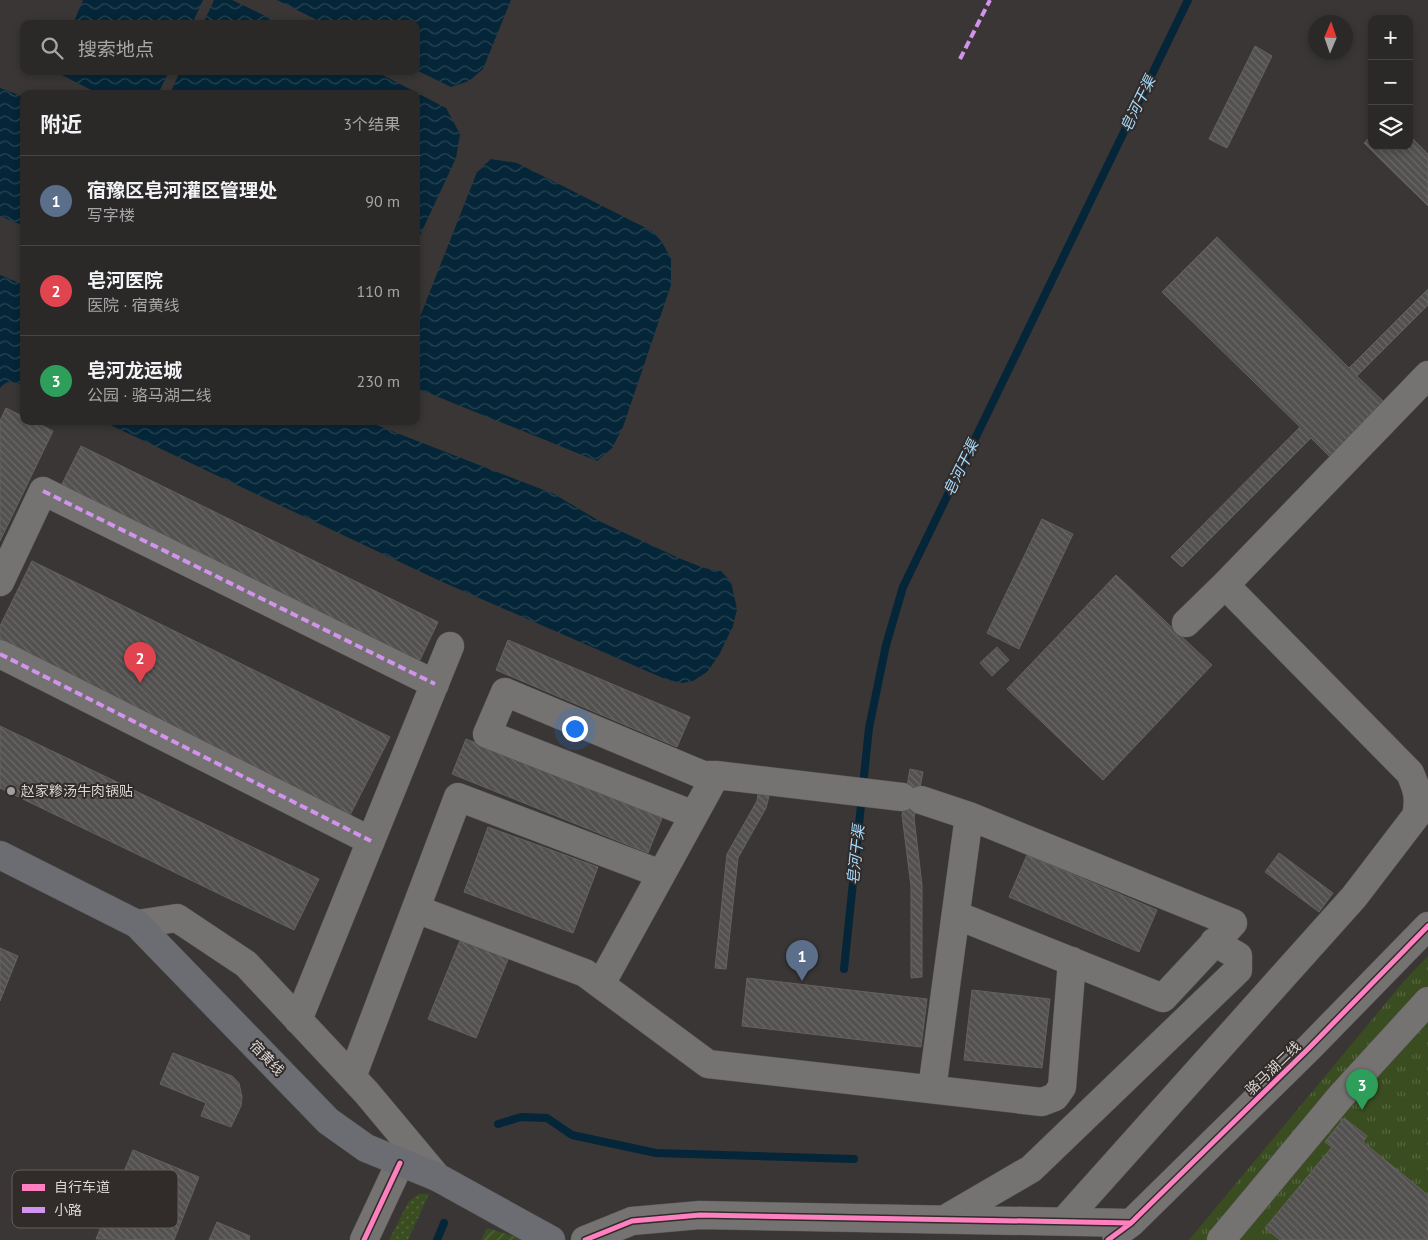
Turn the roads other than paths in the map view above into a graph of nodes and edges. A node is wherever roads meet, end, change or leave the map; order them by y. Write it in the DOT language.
graph roads {
  1 [pos="1428,375"];
  2 [pos="0,582"];
  3 [pos="1225,586"];
  4 [pos="1186,623"];
  5 [pos="450,646"];
  6 [pos="0,654"];
  7 [pos="435,684"];
  8 [pos="716,776"];
  9 [pos="694,815"];
  10 [pos="970,816"];
  11 [pos="371,840"];
  12 [pos="0,855"];
  13 [pos="662,874"];
  14 [pos="416,909"];
  15 [pos="956,914"];
  16 [pos="137,924"];
  17 [pos="1428,926"];
  18 [pos="1214,942"];
  19 [pos="1072,961"];
  20 [pos="601,984"];
  21 [pos="1428,1001"];
  22 [pos="298,1020"];
  23 [pos="352,1077"];
  24 [pos="932,1089"];
  25 [pos="400,1163"];
  26 [pos="436,1177"];
  27 [pos="945,1219"];
  28 [pos="1064,1221"];
  29 [pos="1125,1231"];
  30 [pos="364,1240"];
  31 [pos="551,1240"];
  32 [pos="585,1240"];
  33 [pos="1108,1240"];
  34 [pos="1221,1240"];
  1 -- 3 [label="street"];
  2 -- 7 [label="street"];
  3 -- 4 [label="street"];
  3 -- 28 [label="street"];
  5 -- 7 [label="street"];
  6 -- 11 [label="street"];
  7 -- 11 [label="street"];
  8 -- 9 [label="street"];
  8 -- 9 [label="street"];
  8 -- 10 [label="street"];
  9 -- 13 [label="street"];
  10 -- 15 [label="street"];
  10 -- 18 [label="street"];
  11 -- 22 [label="street"];
  12 -- 16 [label="main road, 宿黄线"];
  13 -- 14 [label="street"];
  13 -- 20 [label="street"];
  14 -- 20 [label="street"];
  14 -- 23 [label="street"];
  15 -- 19 [label="street"];
  15 -- 24 [label="street"];
  16 -- 22 [label="street"];
  16 -- 25 [label="main road, 宿黄线"];
  17 -- 29 [label="street, 骆马湖二线"];
  18 -- 19 [label="street"];
  18 -- 27 [label="street"];
  19 -- 24 [label="street"];
  20 -- 24 [label="street"];
  21 -- 34 [label="street"];
  22 -- 23 [label="street"];
  23 -- 26 [label="street"];
  25 -- 26 [label="main road, 宿黄线"];
  25 -- 30 [label="street"];
  26 -- 31 [label="main road, 宿黄线"];
  27 -- 28 [label="street"];
  27 -- 32 [label="street"];
  28 -- 29 [label="street"];
  29 -- 33 [label="street, 骆马湖二线"];
}
